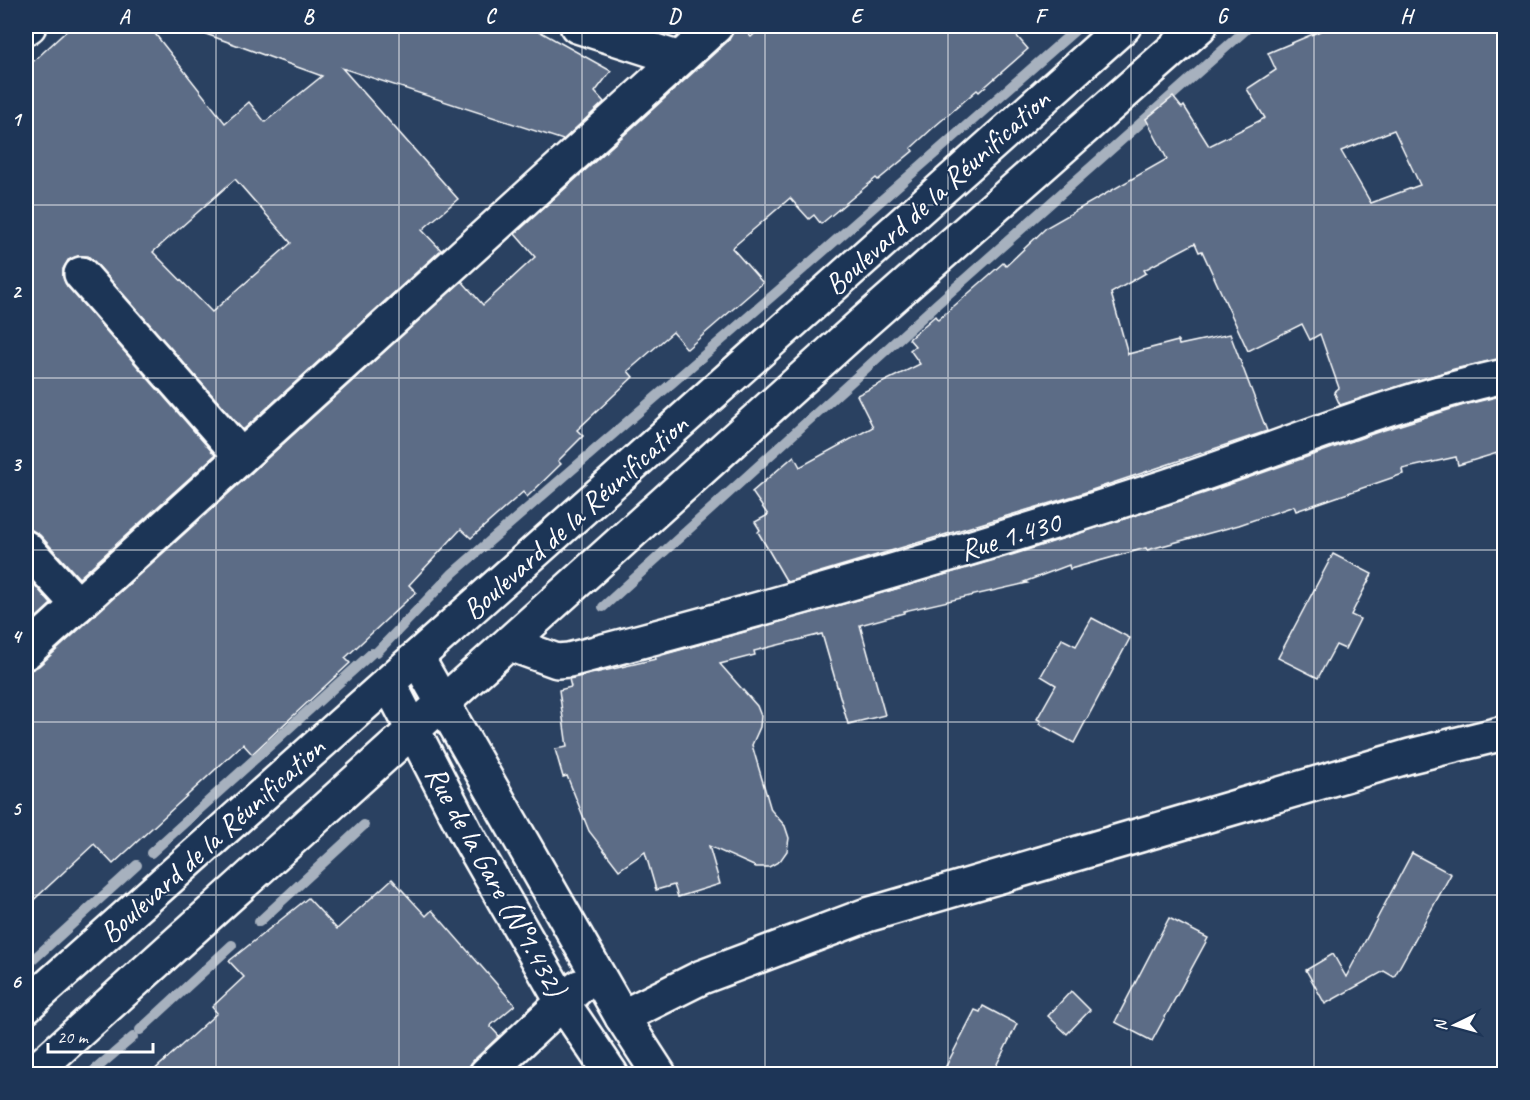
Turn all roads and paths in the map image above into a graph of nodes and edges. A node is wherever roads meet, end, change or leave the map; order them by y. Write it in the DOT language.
graph roads {
  1 [pos="577,26"];
  2 [pos="716,26"];
  3 [pos="1124,26"];
  4 [pos="1200,26"];
  5 [pos="677,58"];
  6 [pos="81,274"];
  7 [pos="1504,376"];
  8 [pos="241,456"];
  9 [pos="26,548"];
  10 [pos="78,605"];
  11 [pos="510,644"];
  12 [pos="26,652"];
  13 [pos="417,658"];
  14 [pos="389,683"];
  15 [pos="442,705"];
  16 [pos="414,731"];
  17 [pos="1504,733"];
  18 [pos="596,971"];
  19 [pos="563,1003"];
  20 [pos="26,1006"];
  21 [pos="622,1017"];
  22 [pos="32,1074"];
  23 [pos="486,1074"];
  24 [pos="610,1074"];
  25 [pos="659,1074"];
  1 -- 5 [label="street"];
  2 -- 5 [label="street"];
  3 -- 13 [label="street, Boulevard de la Réunification"];
  4 -- 11 [label="street"];
  5 -- 8 [label="street"];
  6 -- 8 [label="street"];
  7 -- 11 [label="street, Rue 1.430"];
  8 -- 10 [label="street"];
  9 -- 10 [label="street"];
  10 -- 12 [label="street"];
  11 -- 15 [label="street"];
  13 -- 14 [label="street, Boulevard de la Réunification"];
  13 -- 15 [label="street"];
  14 -- 16 [label="street, Rue de la Gare (N°1.432)"];
  14 -- 20 [label="street, Boulevard de la Réunification"];
  15 -- 16 [label="street"];
  15 -- 18 [label="street"];
  16 -- 19 [label="street, Rue de la Gare (N°1.432)"];
  16 -- 22 [label="street"];
  17 -- 21 [label="street"];
  18 -- 19 [label="street"];
  18 -- 21 [label="street"];
  19 -- 23 [label="street"];
  19 -- 24 [label="street, Rue de la Gare (N°1.432)"];
  21 -- 25 [label="street"];
}
